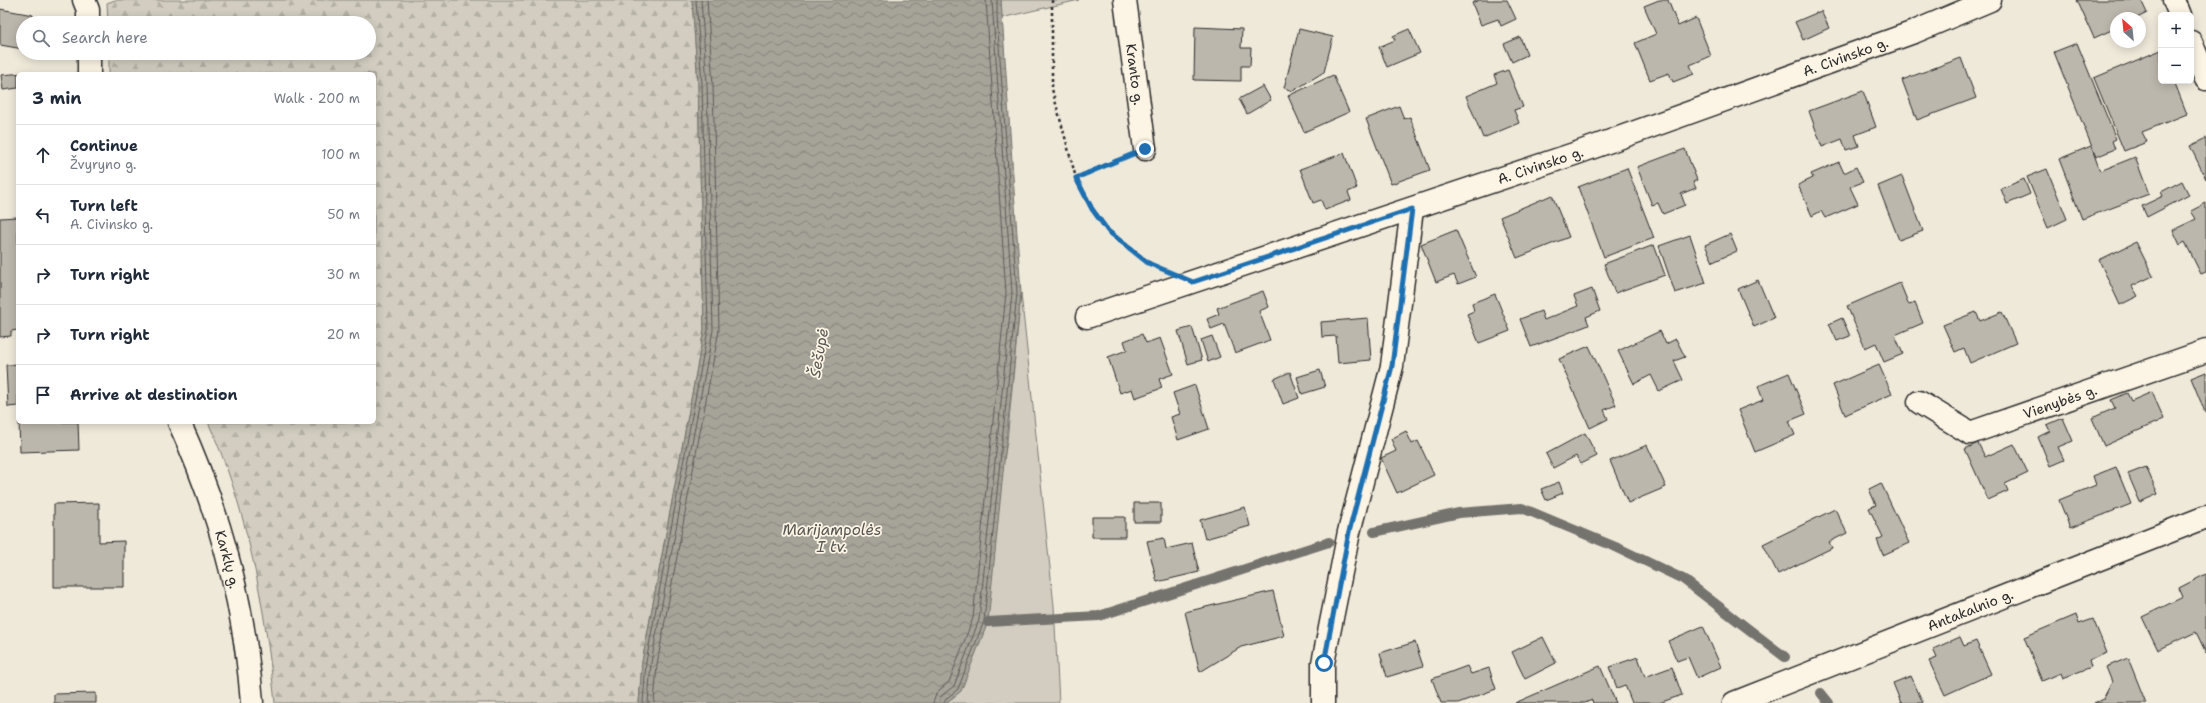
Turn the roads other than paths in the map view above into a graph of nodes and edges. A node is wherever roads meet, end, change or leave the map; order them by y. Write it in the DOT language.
graph roads {
  1 [pos="84,0"];
  2 [pos="1125,0"];
  3 [pos="1990,0"];
  4 [pos="2174,0"];
  5 [pos="2179,12"];
  6 [pos="88,16"];
  7 [pos="2193,48"];
  8 [pos="89,60"];
  9 [pos="89,72"];
  10 [pos="2206,79"];
  11 [pos="1145,149"];
  12 [pos="1412,209"];
  13 [pos="1087,317"];
  14 [pos="2206,351"];
  15 [pos="1919,402"];
  16 [pos="180,424"];
  17 [pos="2206,517"];
  18 [pos="252,703"];
  19 [pos="1323,703"];
  20 [pos="1734,703"];
  1 -- 6 [label="street"];
  2 -- 11 [label="street, Kranto g."];
  3 -- 12 [label="street, A. Civinsko g."];
  4 -- 5 [label="street"];
  7 -- 10 [label="street"];
  8 -- 9 [label="street"];
  12 -- 13 [label="street, A. Civinsko g."];
  12 -- 19 [label="street"];
  14 -- 15 [label="street, Vienybės g."];
  16 -- 18 [label="street, Karklų g."];
  17 -- 20 [label="street, Antakalnio g."];
}
